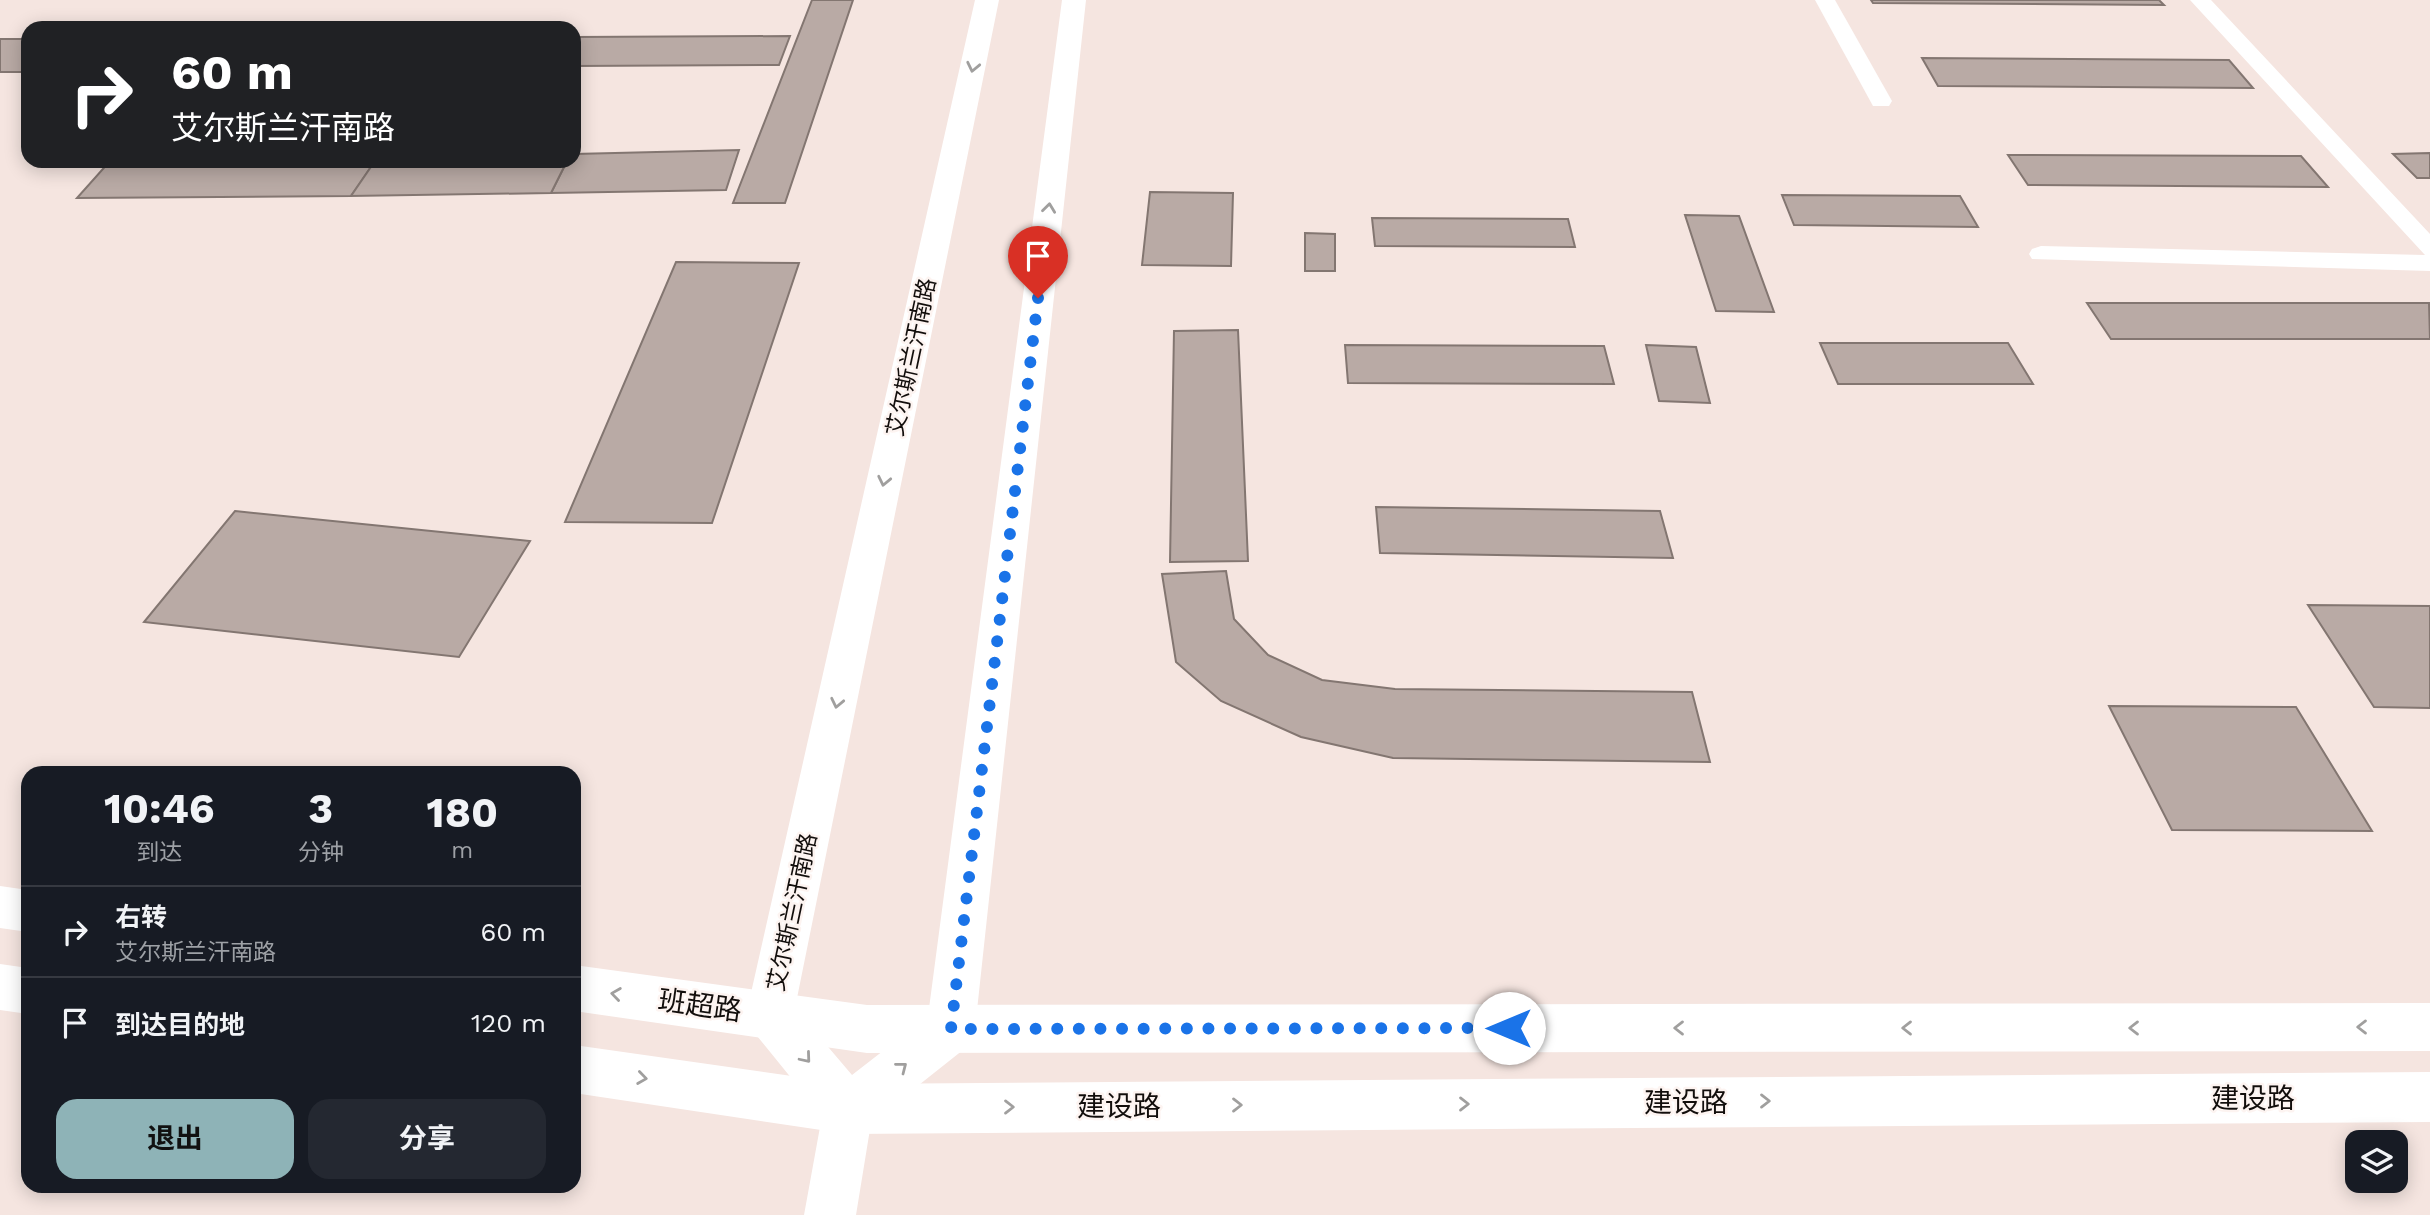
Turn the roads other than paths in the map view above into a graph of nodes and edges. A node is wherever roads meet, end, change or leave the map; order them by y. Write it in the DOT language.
graph roads {
  1 [pos="987,0"];
  2 [pos="1074,0"];
  3 [pos="1825,0"];
  4 [pos="2200,0"];
  5 [pos="1881,101"];
  6 [pos="2430,249"];
  7 [pos="2041,254"];
  8 [pos="2430,263"];
  9 [pos="0,907"];
  10 [pos="21,910"];
  11 [pos="0,987"];
  12 [pos="581,989"];
  13 [pos="21,990"];
  14 [pos="770,1015"];
  15 [pos="2430,1027"];
  16 [pos="951,1029"];
  17 [pos="581,1070"];
  18 [pos="2430,1097"];
  19 [pos="848,1109"];
  20 [pos="830,1215"];
  1 -- 14 [label="main road, 艾尔斯兰汗南路, one-way"];
  16 -- 2 [label="main road, one-way"];
  3 -- 5 [label="lane"];
  4 -- 6 [label="lane"];
  7 -- 8 [label="lane"];
  9 -- 10 [label="main road"];
  11 -- 13 [label="main road"];
  14 -- 12 [label="main road, 班超路, one-way"];
  14 -- 16 [label="main road, 班超路"];
  14 -- 19 [label="main road, 艾尔斯兰汗南路, one-way"];
  15 -- 16 [label="main road, one-way"];
  19 -- 16 [label="main road, one-way"];
  17 -- 19 [label="main road, one-way"];
  19 -- 18 [label="main road, 建设路, one-way"];
  19 -- 20 [label="main road"];
}
